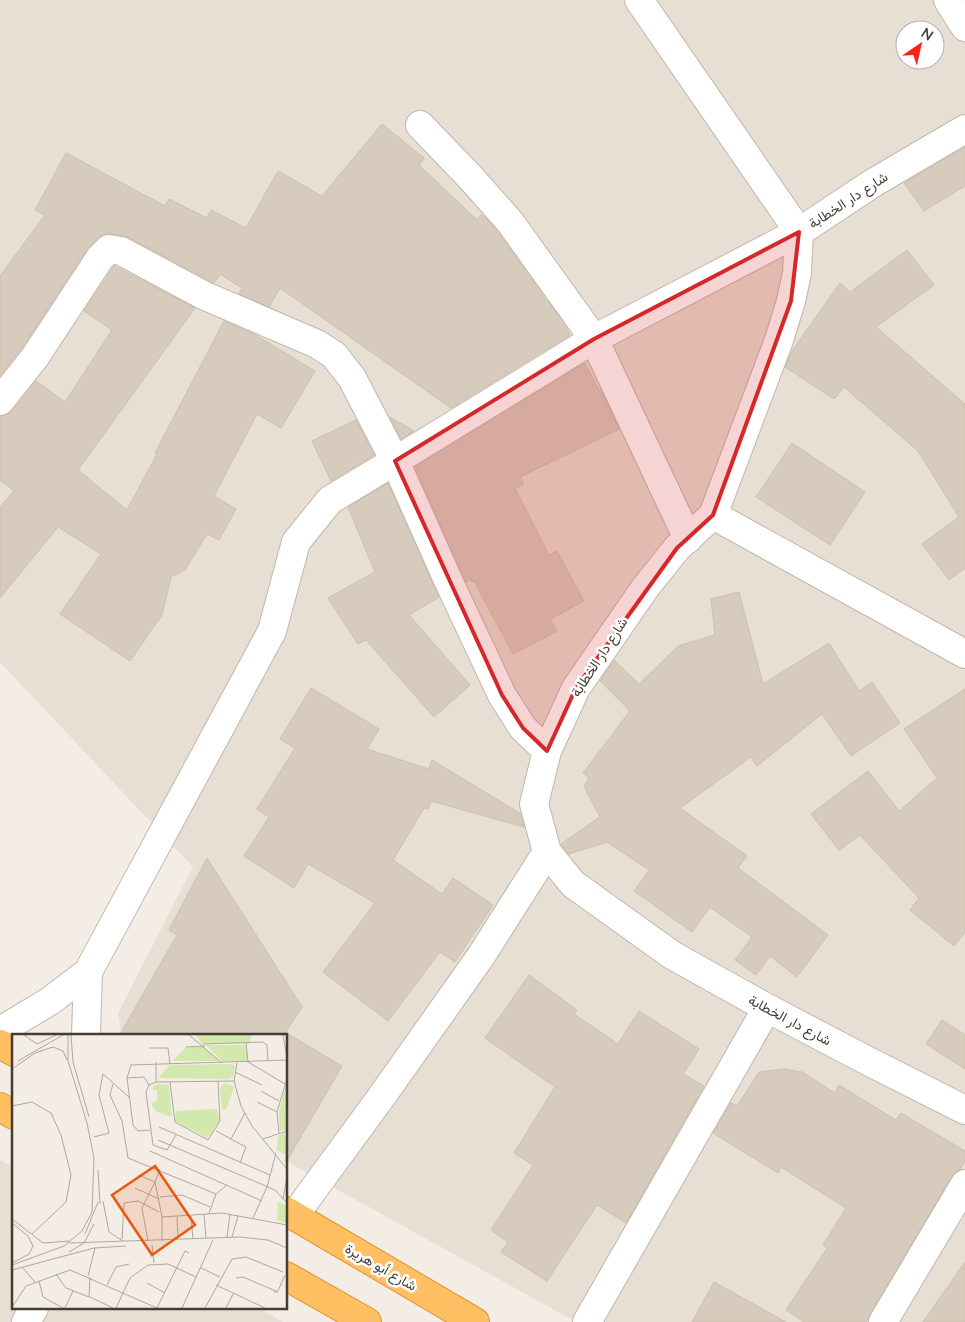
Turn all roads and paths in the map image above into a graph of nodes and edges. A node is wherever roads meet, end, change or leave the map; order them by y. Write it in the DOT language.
graph roads {
  1 [pos="639,0"];
  2 [pos="948,0"];
  3 [pos="965,27"];
  4 [pos="420,125"];
  5 [pos="965,129"];
  6 [pos="799,232"];
  7 [pos="594,339"];
  8 [pos="0,401"];
  9 [pos="395,461"];
  10 [pos="713,515"];
  11 [pos="688,539"];
  12 [pos="965,654"];
  13 [pos="547,751"];
  14 [pos="547,852"];
  15 [pos="88,972"];
  16 [pos="767,1008"];
  17 [pos="0,1030"];
  18 [pos="86,1034"];
  19 [pos="0,1044"];
  20 [pos="12,1051"];
  21 [pos="0,1107"];
  22 [pos="965,1110"];
  23 [pos="12,1114"];
  24 [pos="965,1184"];
  25 [pos="290,1214"];
  26 [pos="288,1277"];
  27 [pos="33,1310"];
  28 [pos="26,1322"];
  29 [pos="367,1322"];
  30 [pos="475,1322"];
  31 [pos="587,1322"];
  32 [pos="882,1322"];
  1 -- 6 [label="street"];
  2 -- 3 [label="street"];
  4 -- 7 [label="street"];
  5 -- 6 [label="street, شارع دار الخطابة"];
  6 -- 7 [label="street"];
  6 -- 10 [label="street, شارع دار الخطابة"];
  7 -- 9 [label="street"];
  7 -- 11 [label="street"];
  8 -- 9 [label="street"];
  9 -- 13 [label="street"];
  9 -- 15 [label="street"];
  10 -- 11 [label="street, شارع دار الخطابة"];
  10 -- 12 [label="street"];
  11 -- 13 [label="street, شارع دار الخطابة"];
  13 -- 14 [label="street, شارع دار الخطابة"];
  14 -- 16 [label="street, شارع دار الخطابة"];
  14 -- 25 [label="street"];
  15 -- 17 [label="street"];
  15 -- 18 [label="street"];
  16 -- 22 [label="street, شارع دار الخطابة"];
  16 -- 31 [label="street"];
  19 -- 20 [label="highway"];
  21 -- 23 [label="highway"];
  24 -- 32 [label="street"];
  25 -- 30 [label="highway, شارع أبو هريرة"];
  26 -- 29 [label="highway"];
  27 -- 28 [label="street"];
}
